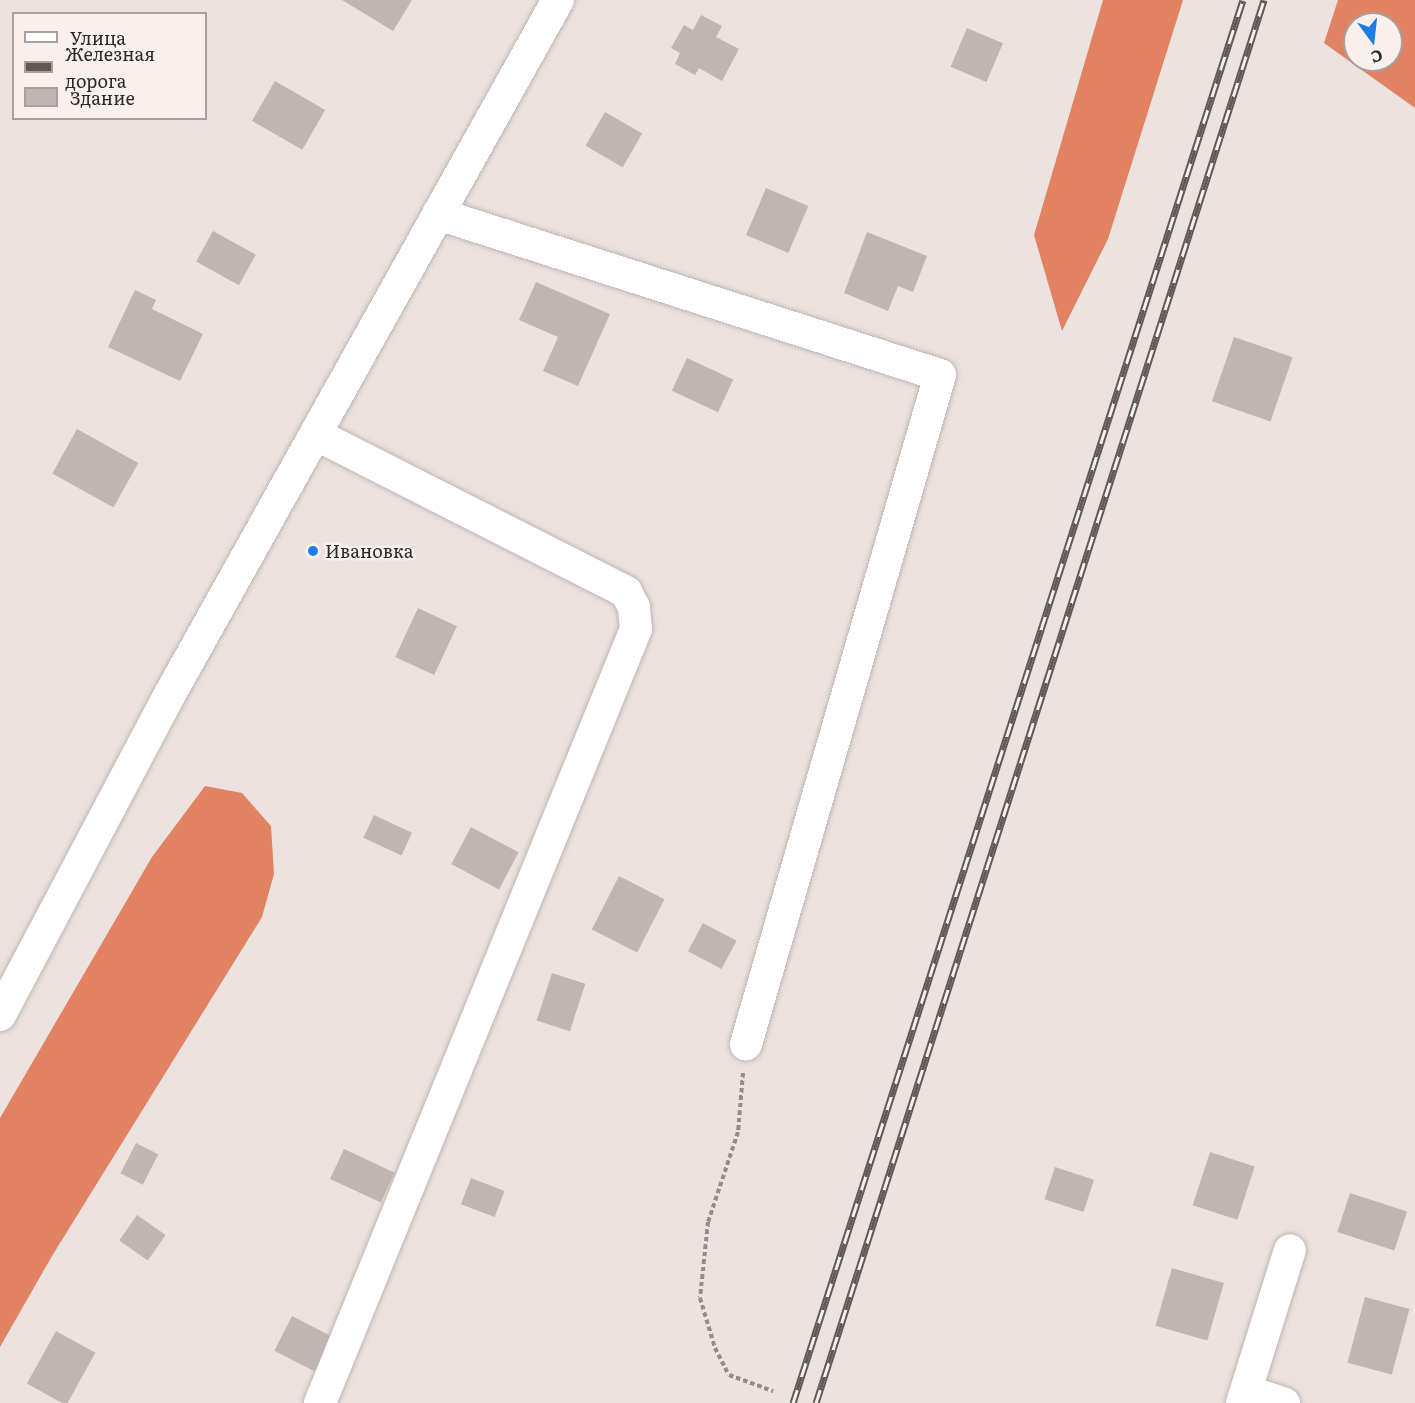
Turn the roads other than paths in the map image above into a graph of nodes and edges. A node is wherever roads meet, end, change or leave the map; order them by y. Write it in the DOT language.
graph roads {
  1 [pos="558,0"];
  2 [pos="438,214"];
  3 [pos="317,435"];
  4 [pos="0,1015"];
  5 [pos="746,1044"];
  6 [pos="1290,1250"];
  7 [pos="1244,1397"];
  8 [pos="320,1403"];
  9 [pos="1284,1403"];
  1 -- 2 [label="street"];
  2 -- 3 [label="street"];
  2 -- 5 [label="street"];
  3 -- 4 [label="street"];
  3 -- 8 [label="street"];
  6 -- 7 [label="street"];
  7 -- 9 [label="street"];
}
